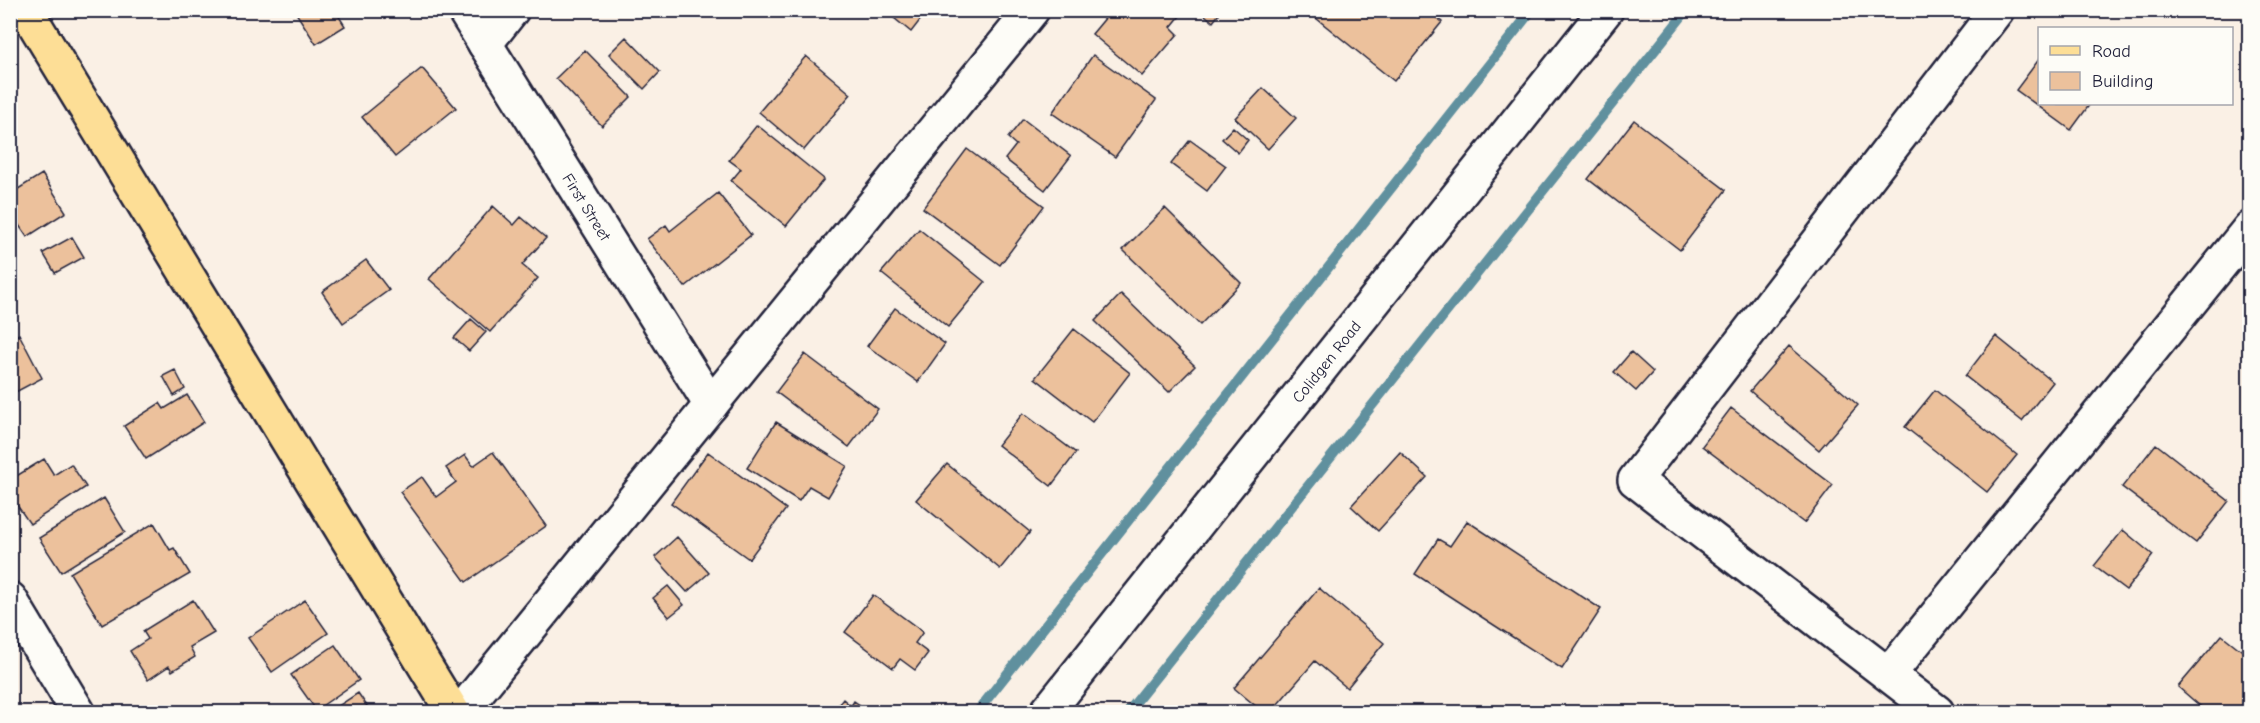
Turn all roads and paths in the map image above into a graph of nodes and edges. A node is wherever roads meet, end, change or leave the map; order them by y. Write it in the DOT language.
graph roads {
  1 [pos="26,10"];
  2 [pos="464,10"];
  3 [pos="512,10"];
  4 [pos="1032,10"];
  5 [pos="1606,10"];
  6 [pos="1997,10"];
  7 [pos="484,44"];
  8 [pos="2250,228"];
  9 [pos="711,405"];
  10 [pos="10,599"];
  11 [pos="1889,674"];
  12 [pos="78,712"];
  13 [pos="453,712"];
  14 [pos="461,712"];
  15 [pos="1047,712"];
  16 [pos="1937,712"];
  1 -- 13 [label="main road"];
  2 -- 7 [label="street, First Street"];
  3 -- 7 [label="street"];
  4 -- 9 [label="street"];
  5 -- 15 [label="street, Colidgen Road"];
  6 -- 11 [label="street"];
  7 -- 9 [label="street, First Street"];
  8 -- 11 [label="street"];
  9 -- 14 [label="street"];
  10 -- 12 [label="street"];
  11 -- 16 [label="street"];
}
